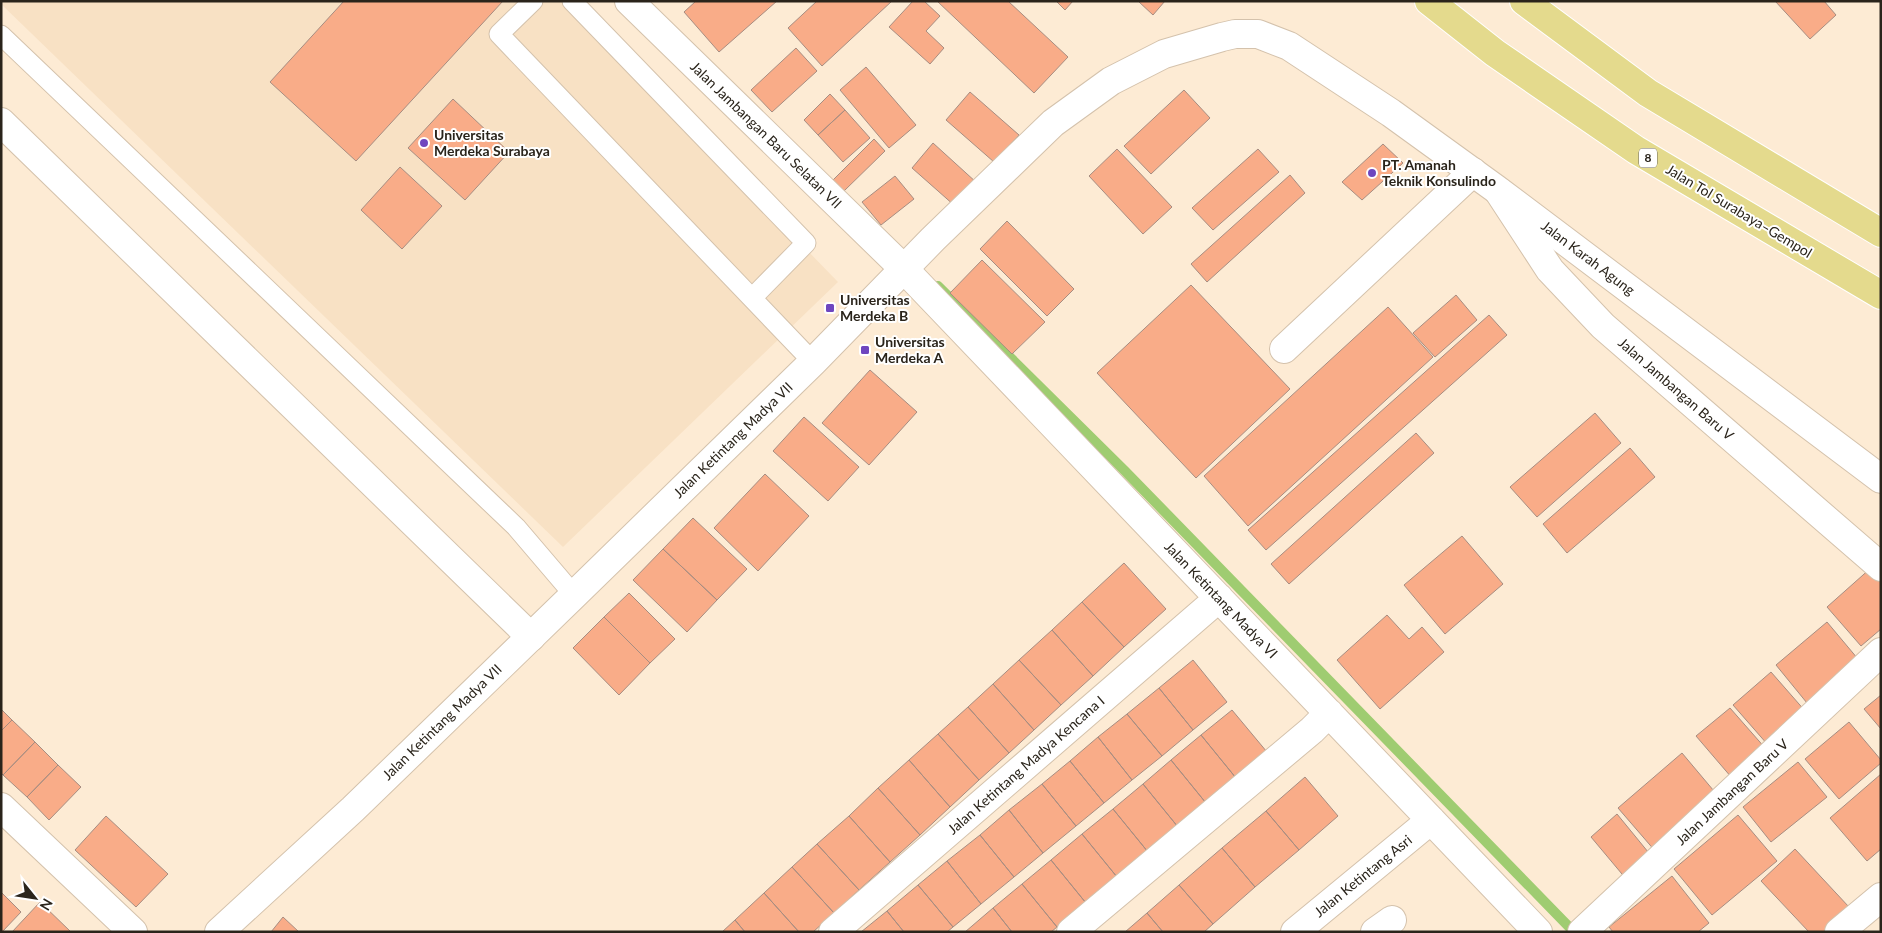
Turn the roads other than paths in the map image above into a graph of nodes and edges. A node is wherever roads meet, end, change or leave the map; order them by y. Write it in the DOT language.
graph roads {
  1 [pos="533,1"];
  2 [pos="572,1"];
  3 [pos="1429,1"];
  4 [pos="1524,1"];
  5 [pos="644,5"];
  6 [pos="1,34"];
  7 [pos="1289,46"];
  8 [pos="1,122"];
  9 [pos="1473,172"];
  10 [pos="1496,189"];
  11 [pos="1881,233"];
  12 [pos="906,266"];
  13 [pos="1881,295"];
  14 [pos="753,297"];
  15 [pos="1284,349"];
  16 [pos="813,362"];
  17 [pos="1881,479"];
  18 [pos="1881,567"];
  19 [pos="574,595"];
  20 [pos="1219,598"];
  21 [pos="530,636"];
  22 [pos="1881,652"];
  23 [pos="1329,713"];
  24 [pos="1,807"];
  25 [pos="1431,820"];
  26 [pos="1881,898"];
  27 [pos="1590,925"];
  28 [pos="133,932"];
  29 [pos="219,932"];
  30 [pos="833,932"];
  31 [pos="1071,932"];
  32 [pos="1295,932"];
  33 [pos="1538,932"];
  34 [pos="1839,932"];
  1 -- 14 [label="lane"];
  2 -- 14 [label="lane"];
  3 -- 13 [label="highway, Jalan Tol Surabaya–Gempol / 8"];
  4 -- 11 [label="highway"];
  5 -- 12 [label="street, Jalan Jambangan Baru Selatan VII"];
  6 -- 19 [label="lane"];
  7 -- 9 [label="street, Jalan Karah Agung"];
  7 -- 12 [label="street, Jalan Ketintang Madya VII"];
  8 -- 21 [label="street"];
  9 -- 10 [label="street, Jalan Karah Agung"];
  9 -- 15 [label="street"];
  10 -- 17 [label="street, Jalan Karah Agung"];
  10 -- 18 [label="street, Jalan Jambangan Baru V"];
  12 -- 16 [label="street, Jalan Ketintang Madya VII"];
  12 -- 20 [label="street, Jalan Ketintang Madya VI"];
  14 -- 16 [label="lane"];
  16 -- 19 [label="street, Jalan Ketintang Madya VII"];
  19 -- 21 [label="street, Jalan Ketintang Madya VII"];
  20 -- 23 [label="street, Jalan Ketintang Madya VI"];
  20 -- 30 [label="street, Jalan Ketintang Madya Kencana I"];
  21 -- 29 [label="street, Jalan Ketintang Madya VII"];
  22 -- 27 [label="street, Jalan Jambangan Baru V"];
  23 -- 25 [label="street, Jalan Ketintang Madya VI"];
  23 -- 31 [label="street"];
  24 -- 28 [label="street"];
  25 -- 32 [label="street, Jalan Ketintang Asri"];
  25 -- 33 [label="street, Jalan Ketintang Madya VI"];
  26 -- 34 [label="street"];
}
